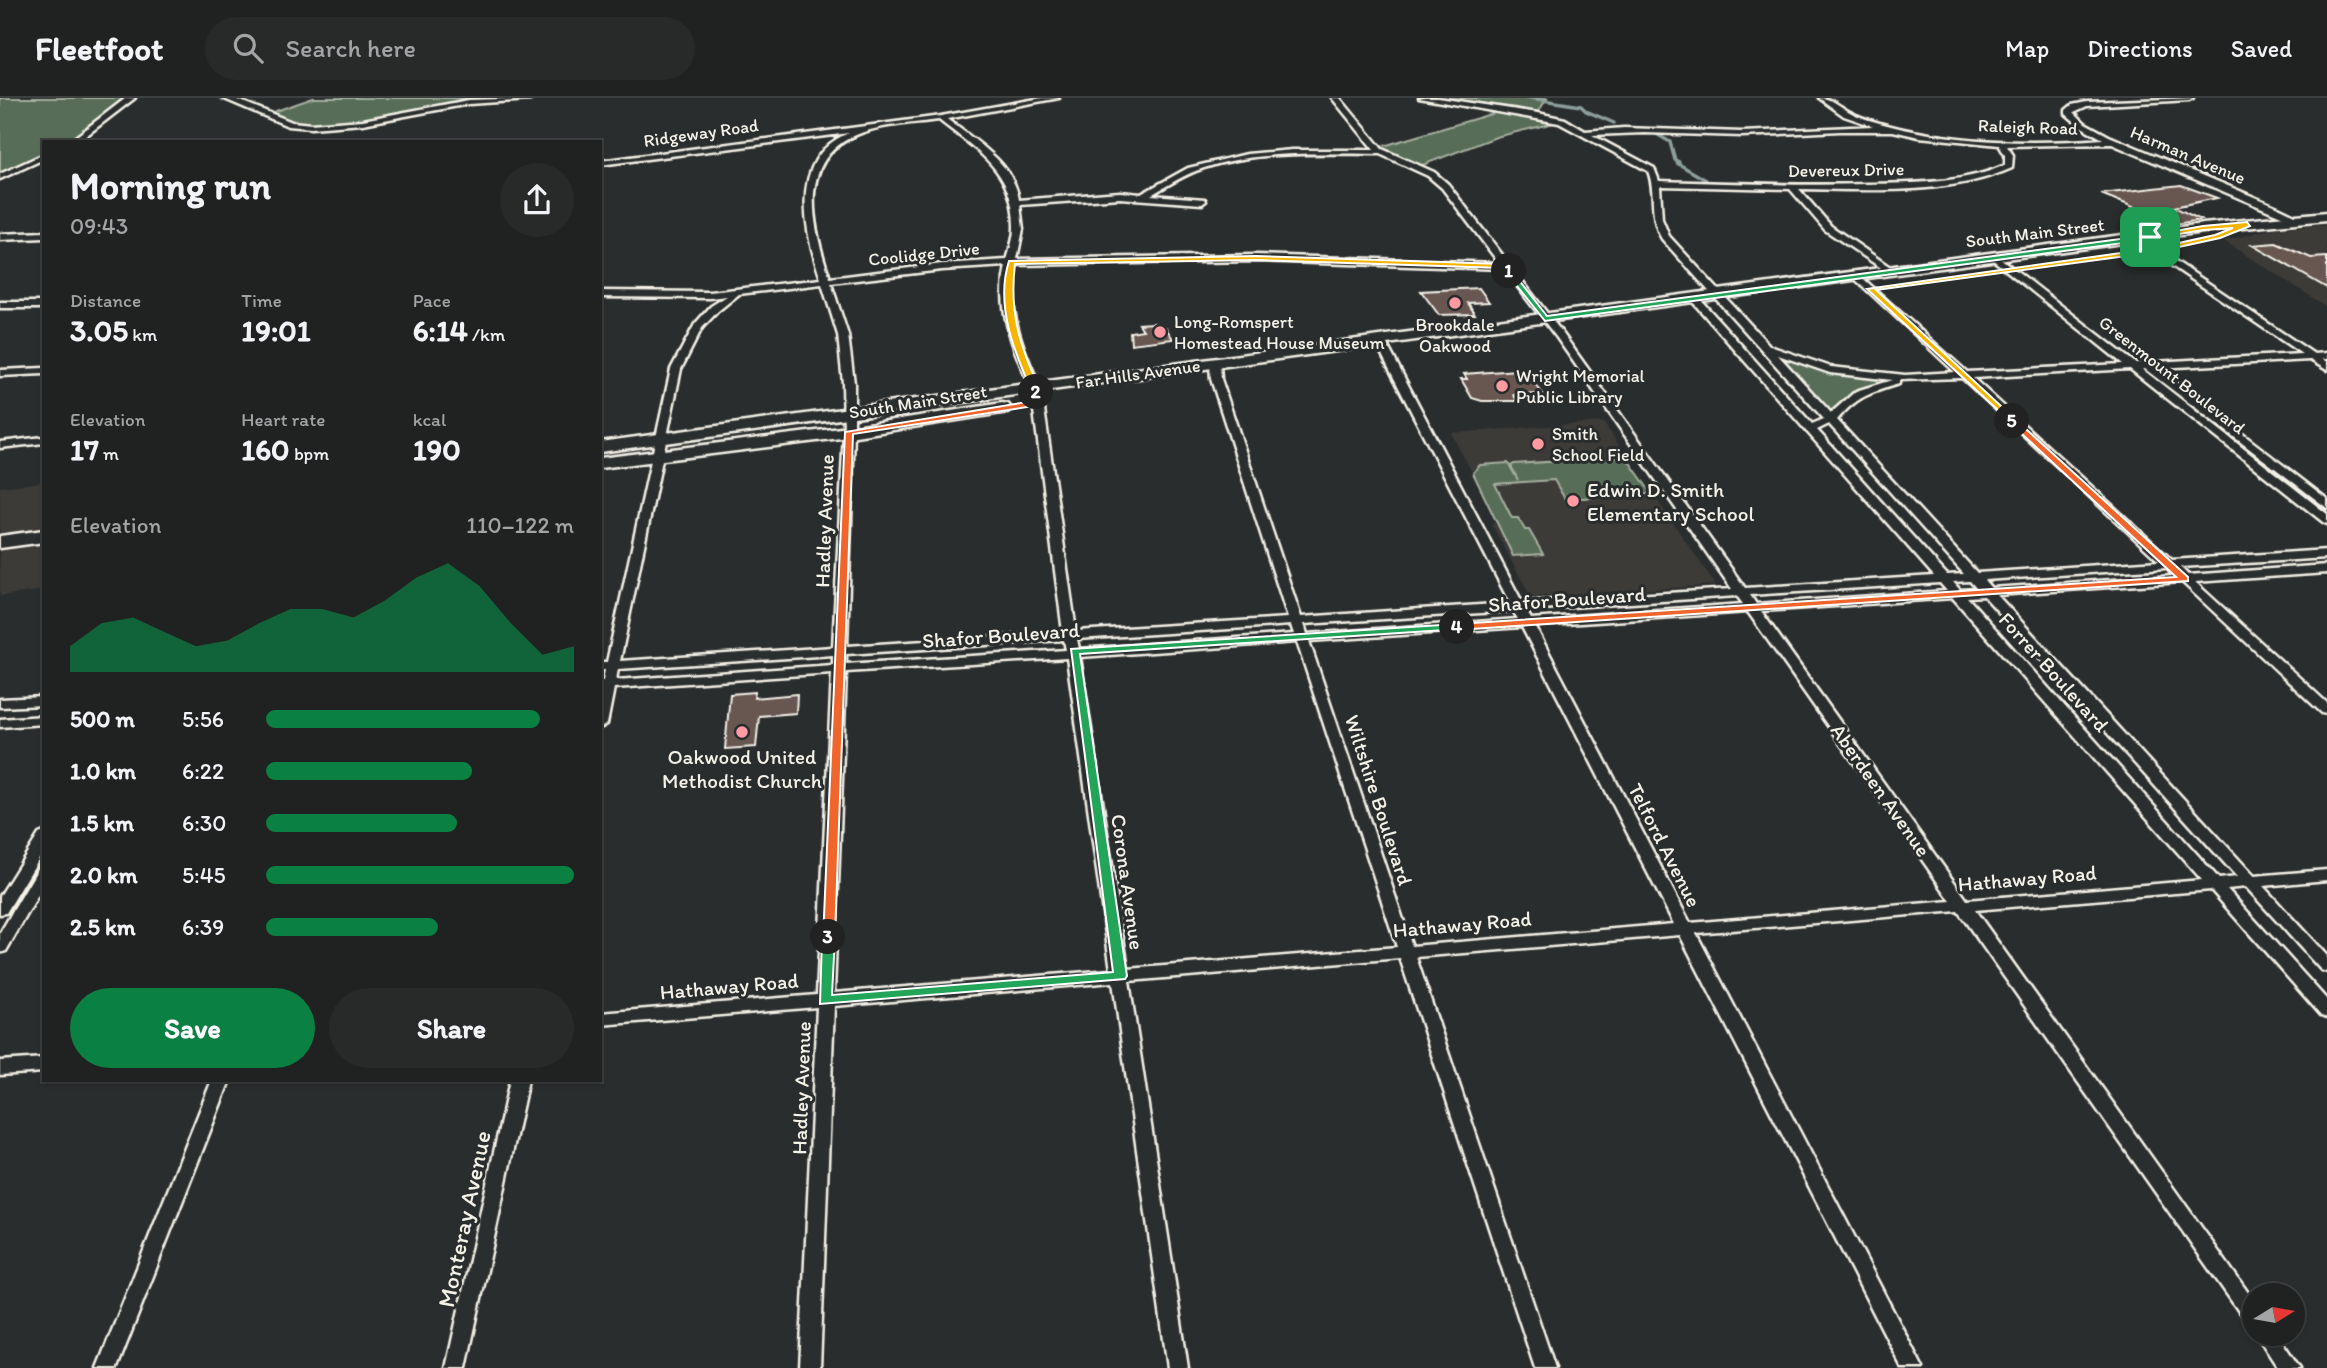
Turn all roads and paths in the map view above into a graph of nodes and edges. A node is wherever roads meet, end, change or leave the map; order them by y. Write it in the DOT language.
graph roads {
  1 [pos="131,98"];
  2 [pos="226,98"];
  3 [pos="530,98"];
  4 [pos="1055,98"];
  5 [pos="1336,98"];
  6 [pos="1423,98"];
  7 [pos="1823,98"];
  8 [pos="2066,98"];
  9 [pos="2189,98"];
  10 [pos="2087,104"];
  11 [pos="941,118"];
  12 [pos="876,127"];
  13 [pos="1898,129"];
  14 [pos="826,132"];
  15 [pos="1585,133"];
  16 [pos="76,140"];
  17 [pos="2115,141"];
  18 [pos="835,142"];
  19 [pos="2002,144"];
  20 [pos="1380,152"];
  21 [pos="42,157"];
  22 [pos="602,163"];
  23 [pos="0,177"];
  24 [pos="1655,183"];
  25 [pos="1792,186"];
  26 [pos="1144,195"];
  27 [pos="1202,201"];
  28 [pos="1017,202"];
  29 [pos="2327,216"];
  30 [pos="2296,219"];
  31 [pos="2247,225"];
  32 [pos="42,236"];
  33 [pos="0,237"];
  34 [pos="2137,239"];
  35 [pos="2156,250"];
  36 [pos="1011,262"];
  37 [pos="2007,262"];
  38 [pos="1504,266"];
  39 [pos="1890,271"];
  40 [pos="1857,276"];
  41 [pos="824,281"];
  42 [pos="1870,289"];
  43 [pos="742,291"];
  44 [pos="602,294"];
  45 [pos="705,295"];
  46 [pos="1722,302"];
  47 [pos="0,305"];
  48 [pos="42,305"];
  49 [pos="1700,305"];
  50 [pos="713,309"];
  51 [pos="1551,325"];
  52 [pos="1384,348"];
  53 [pos="1768,348"];
  54 [pos="2327,356"];
  55 [pos="2312,357"];
  56 [pos="2149,366"];
  57 [pos="2134,367"];
  58 [pos="2327,367"];
  59 [pos="42,371"];
  60 [pos="1216,372"];
  61 [pos="0,373"];
  62 [pos="1964,376"];
  63 [pos="1917,378"];
  64 [pos="1037,396"];
  65 [pos="849,414"];
  66 [pos="1832,419"];
  67 [pos="1810,429"];
  68 [pos="849,432"];
  69 [pos="662,438"];
  70 [pos="42,440"];
  71 [pos="0,445"];
  72 [pos="602,447"];
  73 [pos="658,456"];
  74 [pos="602,463"];
  75 [pos="2327,505"];
  76 [pos="2327,520"];
  77 [pos="42,525"];
  78 [pos="0,531"];
  79 [pos="42,536"];
  80 [pos="0,542"];
  81 [pos="2327,554"];
  82 [pos="2169,564"];
  83 [pos="2327,569"];
  84 [pos="1973,577"];
  85 [pos="1943,578"];
  86 [pos="2185,579"];
  87 [pos="1739,590"];
  88 [pos="1987,592"];
  89 [pos="1956,594"];
  90 [pos="1517,606"];
  91 [pos="1751,606"];
  92 [pos="1298,620"];
  93 [pos="1526,623"];
  94 [pos="1303,637"];
  95 [pos="1073,643"];
  96 [pos="840,650"];
  97 [pos="607,665"];
  98 [pos="840,667"];
  99 [pos="605,684"];
  100 [pos="42,701"];
  101 [pos="0,704"];
  102 [pos="602,708"];
  103 [pos="2327,710"];
  104 [pos="42,720"];
  105 [pos="0,723"];
  106 [pos="42,840"];
  107 [pos="24,870"];
  108 [pos="42,870"];
  109 [pos="42,874"];
  110 [pos="2327,875"];
  111 [pos="2249,882"];
  112 [pos="2215,884"];
  113 [pos="1963,906"];
  114 [pos="0,909"];
  115 [pos="1685,929"];
  116 [pos="0,947"];
  117 [pos="1407,952"];
  118 [pos="2327,966"];
  119 [pos="1121,976"];
  120 [pos="825,1001"];
  121 [pos="2327,1011"];
  122 [pos="602,1019"];
  123 [pos="42,1065"];
  124 [pos="0,1068"];
  125 [pos="220,1082"];
  126 [pos="519,1082"];
  127 [pos="2242,1300"];
  128 [pos="2274,1346"];
  129 [pos="107,1368"];
  130 [pos="456,1368"];
  131 [pos="810,1368"];
  132 [pos="1178,1368"];
  133 [pos="1545,1368"];
  134 [pos="1913,1368"];
  135 [pos="2290,1368"];
  1 -- 16 [label="street"];
  2 -- 3 [label="street"];
  4 -- 11 [label="street, Ridgeway Road"];
  5 -- 20 [label="street"];
  6 -- 15 [label="street"];
  7 -- 13 [label="street, Raleigh Road"];
  8 -- 10 [label="street"];
  9 -- 10 [label="street, Harman Avenue"];
  10 -- 17 [label="street, Harman Avenue"];
  11 -- 12 [label="street, Ridgeway Road"];
  11 -- 28 [label="street"];
  12 -- 14 [label="street, Ridgeway Road"];
  12 -- 18 [label="street"];
  13 -- 15 [label="street"];
  13 -- 19 [label="street, Raleigh Road"];
  14 -- 18 [label="street"];
  14 -- 22 [label="street, Ridgeway Road"];
  15 -- 24 [label="street"];
  17 -- 19 [label="street, Raleigh Road"];
  17 -- 30 [label="street, Harman Avenue"];
  18 -- 41 [label="street"];
  19 -- 25 [label="street, Devereux Drive"];
  20 -- 26 [label="street"];
  20 -- 38 [label="street, Aberdeen Avenue"];
  21 -- 23 [label="street"];
  24 -- 25 [label="street, Devereux Drive"];
  24 -- 46 [label="street, Forrer Boulevard"];
  25 -- 39 [label="street"];
  26 -- 27 [label="street"];
  26 -- 28 [label="street"];
  28 -- 36 [label="street"];
  29 -- 30 [label="main road"];
  30 -- 31 [label="main road"];
  31 -- 34 [label="main road, South Main Street"];
  31 -- 35 [label="main road, South Main Street"];
  32 -- 33 [label="street"];
  34 -- 35 [label="street"];
  34 -- 37 [label="main road, South Main Street"];
  35 -- 37 [label="main road, South Main Street"];
  35 -- 55 [label="street"];
  36 -- 38 [label="street, Coolidge Drive"];
  36 -- 41 [label="street, Coolidge Drive"];
  36 -- 64 [label="street, Corona Avenue"];
  37 -- 39 [label="main road, South Main Street"];
  37 -- 42 [label="main road, South Main Street"];
  37 -- 56 [label="street, Greenmount Boulevard"];
  37 -- 57 [label="street, Greenmount Boulevard"];
  38 -- 51 [label="street, Aberdeen Avenue"];
  39 -- 40 [label="main road, South Main Street"];
  40 -- 42 [label="street"];
  40 -- 46 [label="main road, South Main Street"];
  41 -- 43 [label="street, Coolidge Drive"];
  41 -- 65 [label="street, Hadley Avenue"];
  42 -- 46 [label="main road, South Main Street"];
  42 -- 62 [label="street"];
  43 -- 45 [label="street, Coolidge Drive"];
  43 -- 50 [label="street"];
  44 -- 45 [label="street, Coolidge Drive"];
  45 -- 50 [label="street"];
  46 -- 49 [label="main road, Far Hills Avenue"];
  46 -- 53 [label="street, Forrer Boulevard"];
  47 -- 48 [label="street"];
  49 -- 51 [label="main road, Far Hills Avenue"];
  49 -- 67 [label="street, Forrer Boulevard"];
  50 -- 69 [label="street"];
  51 -- 52 [label="main road, Far Hills Avenue"];
  51 -- 87 [label="street, Aberdeen Avenue"];
  52 -- 60 [label="main road, Far Hills Avenue"];
  52 -- 90 [label="street, Telford Avenue"];
  53 -- 63 [label="street"];
  53 -- 66 [label="street, Forrer Boulevard"];
  54 -- 55 [label="street"];
  55 -- 56 [label="street"];
  55 -- 58 [label="street"];
  56 -- 57 [label="street"];
  56 -- 75 [label="street, Greenmount Boulevard"];
  57 -- 62 [label="street"];
  57 -- 76 [label="street, Greenmount Boulevard"];
  59 -- 61 [label="street"];
  60 -- 64 [label="main road, Far Hills Avenue"];
  60 -- 92 [label="street, Wiltshire Boulevard"];
  62 -- 63 [label="street"];
  62 -- 82 [label="street"];
  63 -- 66 [label="street"];
  64 -- 65 [label="main road, Far Hills Avenue"];
  64 -- 68 [label="main road, South Main Street"];
  64 -- 95 [label="street, Corona Avenue"];
  65 -- 68 [label="street, Hadley Avenue"];
  65 -- 69 [label="main road, Far Hills Avenue"];
  66 -- 67 [label="street"];
  66 -- 84 [label="street, Forrer Boulevard"];
  67 -- 85 [label="street, Forrer Boulevard"];
  68 -- 73 [label="main road, South Main Street"];
  68 -- 96 [label="street, Hadley Avenue"];
  69 -- 72 [label="main road, Far Hills Avenue"];
  69 -- 73 [label="street"];
  70 -- 71 [label="street"];
  73 -- 74 [label="main road, South Main Street"];
  73 -- 97 [label="street"];
  77 -- 78 [label="main road"];
  79 -- 80 [label="main road"];
  81 -- 82 [label="street, Shafor Boulevard"];
  82 -- 84 [label="street, Shafor Boulevard"];
  82 -- 86 [label="street"];
  83 -- 86 [label="street, Shafor Boulevard"];
  84 -- 85 [label="street, Shafor Boulevard"];
  84 -- 88 [label="street, Forrer Boulevard"];
  85 -- 87 [label="street, Shafor Boulevard"];
  85 -- 89 [label="street, Forrer Boulevard"];
  86 -- 88 [label="street, Shafor Boulevard"];
  86 -- 103 [label="street"];
  87 -- 90 [label="street, Shafor Boulevard"];
  87 -- 91 [label="street, Aberdeen Avenue"];
  88 -- 89 [label="street, Shafor Boulevard"];
  88 -- 111 [label="street, Forrer Boulevard"];
  89 -- 91 [label="street, Shafor Boulevard"];
  89 -- 112 [label="street, Forrer Boulevard"];
  90 -- 92 [label="street, Shafor Boulevard"];
  90 -- 93 [label="street, Telford Avenue"];
  91 -- 93 [label="street, Shafor Boulevard"];
  91 -- 113 [label="street, Aberdeen Avenue"];
  92 -- 94 [label="street, Wiltshire Boulevard"];
  92 -- 95 [label="street, Shafor Boulevard"];
  93 -- 94 [label="street, Shafor Boulevard"];
  93 -- 115 [label="street, Telford Avenue"];
  94 -- 95 [label="street, Shafor Boulevard"];
  94 -- 117 [label="street, Wiltshire Boulevard"];
  95 -- 96 [label="street, Shafor Boulevard"];
  95 -- 98 [label="street, Shafor Boulevard"];
  95 -- 119 [label="street, Corona Avenue"];
  96 -- 97 [label="street, Shafor Boulevard"];
  96 -- 98 [label="street, Hadley Avenue"];
  97 -- 99 [label="street"];
  98 -- 99 [label="street, Shafor Boulevard"];
  98 -- 120 [label="street, Hadley Avenue"];
  99 -- 102 [label="street"];
  100 -- 101 [label="street"];
  104 -- 105 [label="street"];
  106 -- 107 [label="street"];
  107 -- 108 [label="street"];
  107 -- 114 [label="street"];
  109 -- 116 [label="street"];
  110 -- 111 [label="street, Hathaway Road"];
  111 -- 112 [label="street, Hathaway Road"];
  111 -- 118 [label="street, Forrer Boulevard"];
  112 -- 113 [label="street, Hathaway Road"];
  112 -- 121 [label="street, Forrer Boulevard"];
  113 -- 115 [label="street, Hathaway Road"];
  113 -- 127 [label="street, Aberdeen Avenue"];
  115 -- 117 [label="street, Hathaway Road"];
  115 -- 134 [label="street, Telford Avenue"];
  117 -- 119 [label="street, Hathaway Road"];
  117 -- 133 [label="street, Wiltshire Boulevard"];
  119 -- 120 [label="street, Hathaway Road"];
  119 -- 132 [label="street, Corona Avenue"];
  120 -- 122 [label="street, Hathaway Road"];
  120 -- 131 [label="street, Hadley Avenue"];
  123 -- 124 [label="street"];
  125 -- 129 [label="street"];
  126 -- 130 [label="street, Monteray Avenue"];
  128 -- 135 [label="street"];
}
